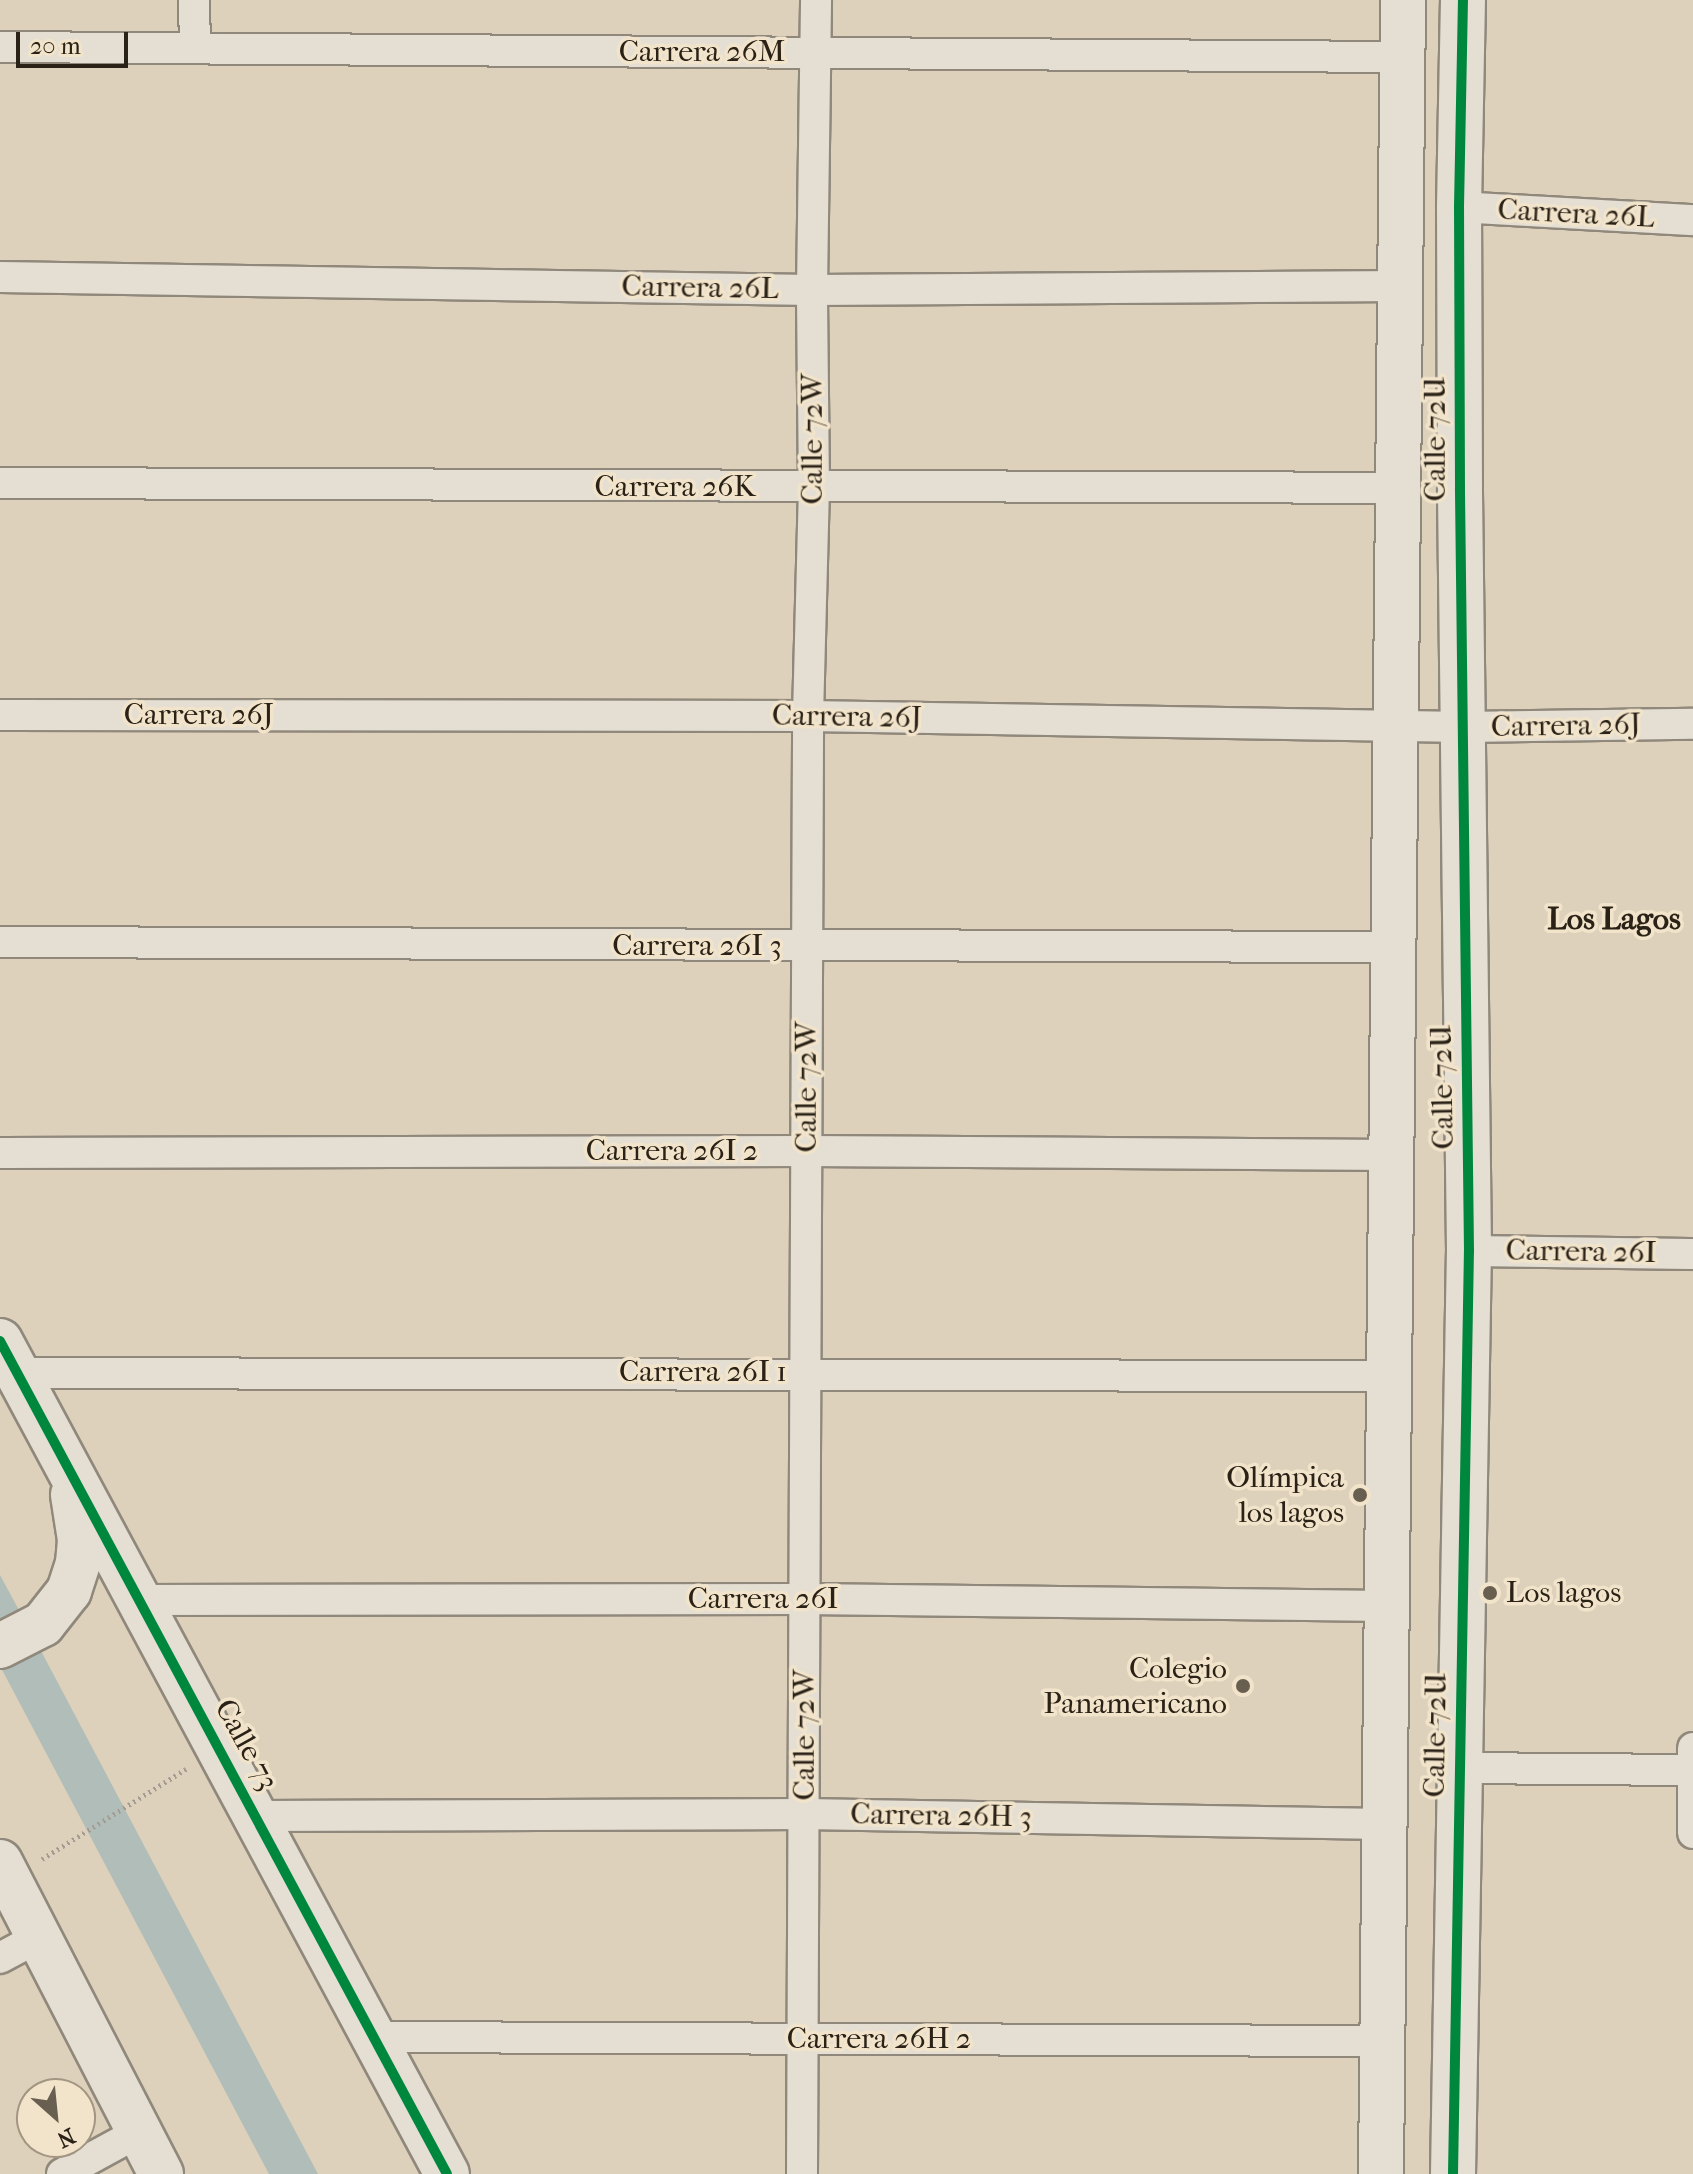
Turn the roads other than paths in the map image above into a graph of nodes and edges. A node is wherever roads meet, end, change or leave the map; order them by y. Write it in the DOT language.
graph roads {
  1 [pos="194,0"];
  2 [pos="816,0"];
  3 [pos="1403,0"];
  4 [pos="1463,0"];
  5 [pos="0,47"];
  6 [pos="195,48"];
  7 [pos="814,53"];
  8 [pos="1403,57"];
  9 [pos="1459,207"];
  10 [pos="1693,220"];
  11 [pos="0,277"];
  12 [pos="1401,286"];
  13 [pos="812,290"];
  14 [pos="0,483"];
  15 [pos="814,488"];
  16 [pos="1399,488"];
  17 [pos="0,715"];
  18 [pos="808,716"];
  19 [pos="1693,724"];
  20 [pos="1396,726"];
  21 [pos="1464,727"];
  22 [pos="0,942"];
  23 [pos="807,947"];
  24 [pos="1394,947"];
  25 [pos="807,1151"];
  26 [pos="0,1153"];
  27 [pos="1392,1155"];
  28 [pos="1469,1251"];
  29 [pos="1693,1254"];
  30 [pos="8,1357"];
  31 [pos="806,1372"];
  32 [pos="1389,1376"];
  33 [pos="67,1465"];
  34 [pos="805,1599"];
  35 [pos="139,1600"];
  36 [pos="1387,1606"];
  37 [pos="0,1646"];
  38 [pos="1693,1748"];
  39 [pos="1459,1768"];
  40 [pos="1693,1770"];
  41 [pos="805,1814"];
  42 [pos="258,1816"];
  43 [pos="1385,1824"];
  44 [pos="1693,1833"];
  45 [pos="0,1862"];
  46 [pos="39,1937"];
  47 [pos="0,1958"];
  48 [pos="376,2037"];
  49 [pos="803,2039"];
  50 [pos="1383,2041"];
  51 [pos="139,2132"];
  52 [pos="62,2174"];
  53 [pos="161,2174"];
  54 [pos="447,2174"];
  55 [pos="802,2174"];
  56 [pos="1381,2174"];
  57 [pos="1453,2174"];
  1 -- 6 [label="street"];
  2 -- 7 [label="street, Calle 72W"];
  3 -- 8 [label="street, Calle 72U"];
  4 -- 9 [label="street, Calle 72U"];
  5 -- 6 [label="street, Carrera 26M"];
  6 -- 7 [label="street, Carrera 26M"];
  7 -- 8 [label="street, Carrera 26M"];
  7 -- 13 [label="street, Calle 72W"];
  8 -- 12 [label="street, Calle 72U"];
  9 -- 10 [label="street, Carrera 26L"];
  9 -- 21 [label="street, Calle 72U"];
  11 -- 13 [label="street, Carrera 26L"];
  12 -- 13 [label="street, Carrera 26L"];
  12 -- 16 [label="street, Calle 72U"];
  13 -- 15 [label="street, Calle 72W"];
  14 -- 15 [label="street, Carrera 26K"];
  15 -- 16 [label="street, Carrera 26K"];
  15 -- 18 [label="street, Calle 72W"];
  16 -- 20 [label="street, Calle 72U"];
  17 -- 18 [label="street, Carrera 26J"];
  18 -- 20 [label="street, Carrera 26J"];
  18 -- 23 [label="street, Calle 72W"];
  19 -- 21 [label="street, Carrera 26J"];
  20 -- 21 [label="street, Carrera 26J"];
  20 -- 24 [label="street, Calle 72U"];
  21 -- 28 [label="street, Calle 72U"];
  22 -- 23 [label="street, Carrera 26I 3"];
  23 -- 24 [label="street, Carrera 26I 3"];
  23 -- 25 [label="street, Calle 72W"];
  24 -- 27 [label="street, Calle 72U"];
  25 -- 26 [label="street, Carrera 26I 2"];
  25 -- 27 [label="street, Carrera 26I 2"];
  25 -- 31 [label="street, Calle 72W"];
  27 -- 32 [label="street, Calle 72U"];
  28 -- 29 [label="street, Carrera 26I"];
  28 -- 39 [label="street, Calle 72U"];
  30 -- 31 [label="street, Carrera 26I 1"];
  30 -- 33 [label="street, Calle 73"];
  31 -- 32 [label="street, Carrera 26I 1"];
  31 -- 34 [label="street, Calle 72W"];
  32 -- 36 [label="street, Calle 72U"];
  33 -- 35 [label="street, Calle 73"];
  33 -- 37 [label="street"];
  34 -- 35 [label="street, Carrera 26I"];
  34 -- 36 [label="street, Carrera 26I"];
  34 -- 41 [label="street, Calle 72W"];
  35 -- 42 [label="street, Calle 73"];
  36 -- 43 [label="street, Calle 72U"];
  38 -- 40 [label="street"];
  39 -- 40 [label="street"];
  39 -- 57 [label="street, Calle 72U"];
  40 -- 44 [label="street"];
  41 -- 42 [label="street, Carrera 26H 3"];
  41 -- 43 [label="street, Carrera 26H 3"];
  41 -- 49 [label="street, Calle 72W"];
  42 -- 48 [label="street, Calle 73"];
  43 -- 50 [label="street, Calle 72U"];
  45 -- 46 [label="street"];
  46 -- 47 [label="street"];
  46 -- 51 [label="street"];
  48 -- 49 [label="street, Carrera 26H 2"];
  48 -- 54 [label="street, Calle 73"];
  49 -- 50 [label="street, Carrera 26H 2"];
  49 -- 55 [label="street, Calle 72W"];
  50 -- 56 [label="street, Calle 72U"];
  51 -- 52 [label="street"];
  51 -- 53 [label="street"];
}
